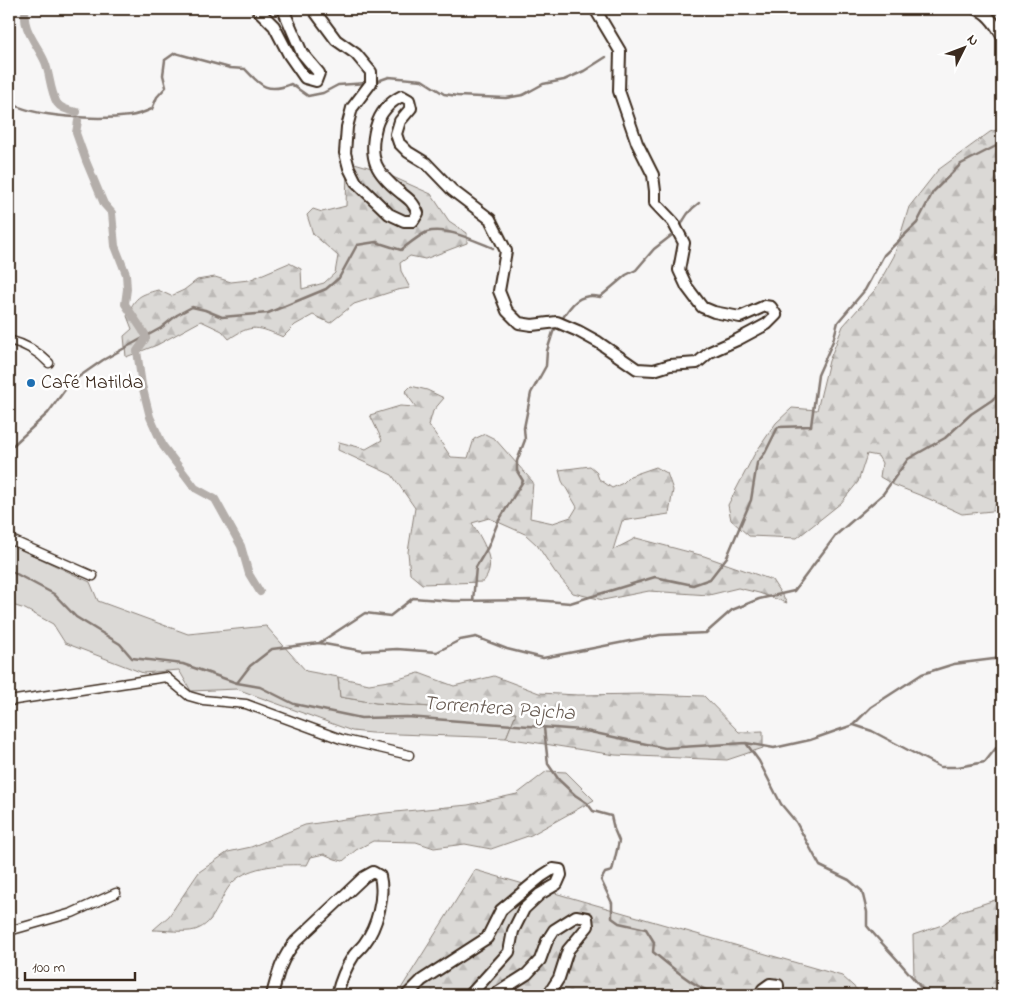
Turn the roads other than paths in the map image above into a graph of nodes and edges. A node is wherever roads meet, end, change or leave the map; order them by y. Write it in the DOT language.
graph roads {
  1 [pos="257,9"];
  2 [pos="283,9"];
  3 [pos="314,9"];
  4 [pos="595,9"];
  5 [pos="976,9"];
  6 [pos="1002,36"];
  7 [pos="9,340"];
  8 [pos="49,363"];
  9 [pos="9,539"];
  10 [pos="93,576"];
  11 [pos="9,701"];
  12 [pos="409,755"];
  13 [pos="116,893"];
  14 [pos="9,931"];
  15 [pos="272,995"];
  16 [pos="337,995"];
  17 [pos="407,995"];
  18 [pos="470,995"];
  19 [pos="494,995"];
  20 [pos="548,995"];
  21 [pos="760,995"];
  22 [pos="778,995"];
  1 -- 2 [label="street"];
  3 -- 4 [label="street"];
  5 -- 6 [label="street"];
  7 -- 8 [label="street"];
  9 -- 10 [label="street"];
  11 -- 12 [label="street"];
  13 -- 14 [label="street"];
  15 -- 16 [label="street"];
  17 -- 18 [label="street"];
  19 -- 20 [label="street"];
  21 -- 22 [label="street"];
}
